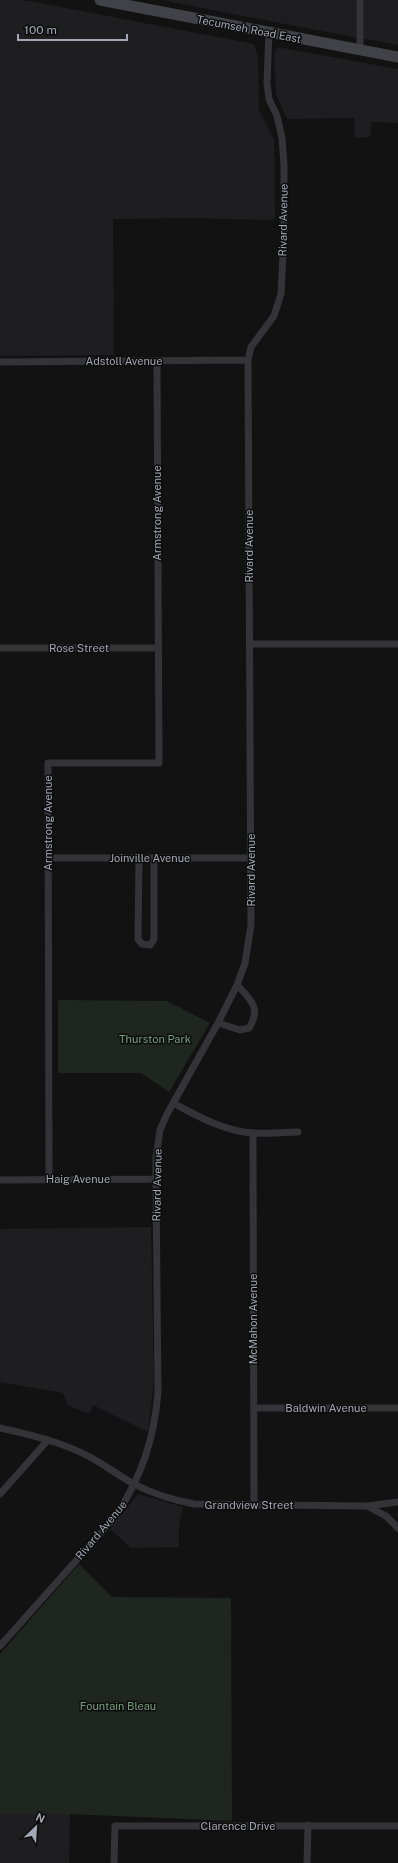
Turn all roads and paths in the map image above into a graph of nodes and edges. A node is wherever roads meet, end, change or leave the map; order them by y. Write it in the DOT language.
graph roads {
  1 [pos="100,0"];
  2 [pos="360,0"];
  3 [pos="269,32"];
  4 [pos="360,50"];
  5 [pos="398,57"];
  6 [pos="248,360"];
  7 [pos="157,361"];
  8 [pos="0,362"];
  9 [pos="250,644"];
  10 [pos="398,644"];
  11 [pos="0,648"];
  12 [pos="158,648"];
  13 [pos="48,858"];
  14 [pos="139,858"];
  15 [pos="154,858"];
  16 [pos="251,858"];
  17 [pos="237,985"];
  18 [pos="218,1023"];
  19 [pos="173,1103"];
  20 [pos="298,1132"];
  21 [pos="253,1133"];
  22 [pos="156,1179"];
  23 [pos="0,1180"];
  24 [pos="49,1180"];
  25 [pos="254,1408"];
  26 [pos="398,1408"];
  27 [pos="0,1428"];
  28 [pos="48,1440"];
  29 [pos="134,1484"];
  30 [pos="0,1494"];
  31 [pos="398,1502"];
  32 [pos="254,1505"];
  33 [pos="367,1506"];
  34 [pos="398,1528"];
  35 [pos="0,1646"];
  36 [pos="308,1825"];
  37 [pos="398,1826"];
  38 [pos="114,1863"];
  39 [pos="308,1863"];
  1 -- 3 [label="main road, Tecumseh Road East"];
  2 -- 4 [label="street"];
  3 -- 4 [label="main road, Tecumseh Road East"];
  3 -- 6 [label="street, Rivard Avenue"];
  4 -- 5 [label="main road, Tecumseh Road East"];
  6 -- 7 [label="street, Adstoll Avenue"];
  6 -- 9 [label="street, Rivard Avenue"];
  7 -- 8 [label="street, Adstoll Avenue"];
  7 -- 12 [label="street, Armstrong Avenue"];
  9 -- 10 [label="street"];
  9 -- 16 [label="street, Rivard Avenue"];
  11 -- 12 [label="street, Rose Street"];
  12 -- 13 [label="street, Armstrong Avenue"];
  13 -- 14 [label="street, Joinville Avenue"];
  13 -- 24 [label="street, Armstrong Avenue"];
  14 -- 15 [label="street, Joinville Avenue"];
  14 -- 15 [label="street"];
  15 -- 16 [label="street, Joinville Avenue"];
  16 -- 17 [label="street, Rivard Avenue"];
  17 -- 18 [label="street, Rivard Avenue"];
  17 -- 18 [label="street"];
  18 -- 19 [label="street, Rivard Avenue"];
  19 -- 21 [label="street"];
  19 -- 22 [label="street, Rivard Avenue"];
  20 -- 21 [label="street"];
  21 -- 25 [label="street, McMahon Avenue"];
  22 -- 24 [label="street, Haig Avenue"];
  22 -- 29 [label="street, Rivard Avenue"];
  23 -- 24 [label="street, Haig Avenue"];
  25 -- 26 [label="street, Baldwin Avenue"];
  25 -- 32 [label="street, McMahon Avenue"];
  27 -- 28 [label="street, Grandview Street"];
  28 -- 29 [label="street, Grandview Street"];
  28 -- 30 [label="street"];
  29 -- 32 [label="street, Grandview Street"];
  29 -- 35 [label="street, Rivard Avenue"];
  31 -- 33 [label="street, Grandview Street"];
  32 -- 33 [label="street, Grandview Street"];
  33 -- 34 [label="street, Grandview Street"];
  36 -- 37 [label="street, Clarence Drive"];
  36 -- 38 [label="street, Clarence Drive"];
  36 -- 39 [label="street"];
}
